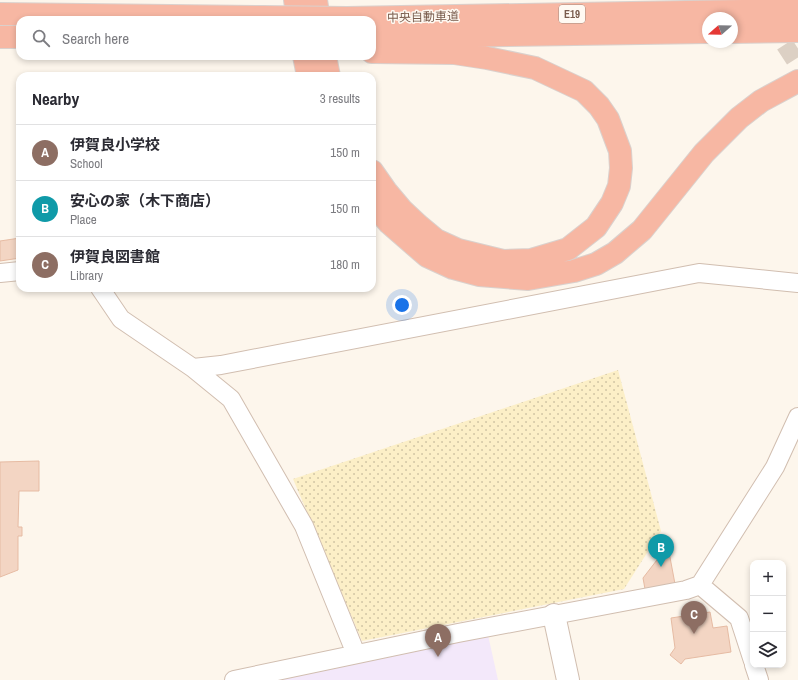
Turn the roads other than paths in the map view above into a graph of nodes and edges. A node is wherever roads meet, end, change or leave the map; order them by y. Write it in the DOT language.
graph roads {
  1 [pos="295,0"];
  2 [pos="316,0"];
  3 [pos="798,10"];
  4 [pos="0,14"];
  5 [pos="175,16"];
  6 [pos="297,16"];
  7 [pos="318,16"];
  8 [pos="376,17"];
  9 [pos="798,30"];
  10 [pos="702,32"];
  11 [pos="738,32"];
  12 [pos="0,37"];
  13 [pos="16,37"];
  14 [pos="376,37"];
  15 [pos="376,52"];
  16 [pos="305,60"];
  17 [pos="326,60"];
  18 [pos="307,72"];
  19 [pos="328,72"];
  20 [pos="798,81"];
  21 [pos="376,177"];
  22 [pos="376,208"];
  23 [pos="16,271"];
  24 [pos="0,273"];
  25 [pos="798,282"];
  26 [pos="103,292"];
  27 [pos="192,368"];
  28 [pos="798,417"];
  29 [pos="700,585"];
  30 [pos="554,615"];
  31 [pos="750,652"];
  32 [pos="356,654"];
  33 [pos="755,668"];
  34 [pos="234,680"];
  35 [pos="568,680"];
  36 [pos="759,680"];
  1 -- 6 [label="highway"];
  2 -- 7 [label="highway"];
  3 -- 8 [label="highway, 中央自動車道 / E19, bridge"];
  4 -- 5 [label="highway, 中央自動車道 / E19, bridge"];
  9 -- 11 [label="highway"];
  10 -- 14 [label="highway, 中央自動車道 / E19"];
  12 -- 13 [label="highway"];
  15 -- 21 [label="highway"];
  16 -- 18 [label="highway"];
  17 -- 19 [label="highway"];
  20 -- 22 [label="highway"];
  23 -- 24 [label="street"];
  25 -- 27 [label="street"];
  26 -- 27 [label="street"];
  27 -- 32 [label="street"];
  28 -- 29 [label="street"];
  29 -- 30 [label="street"];
  29 -- 31 [label="street"];
  30 -- 32 [label="street"];
  30 -- 35 [label="street"];
  32 -- 34 [label="street"];
  33 -- 36 [label="street"];
}
